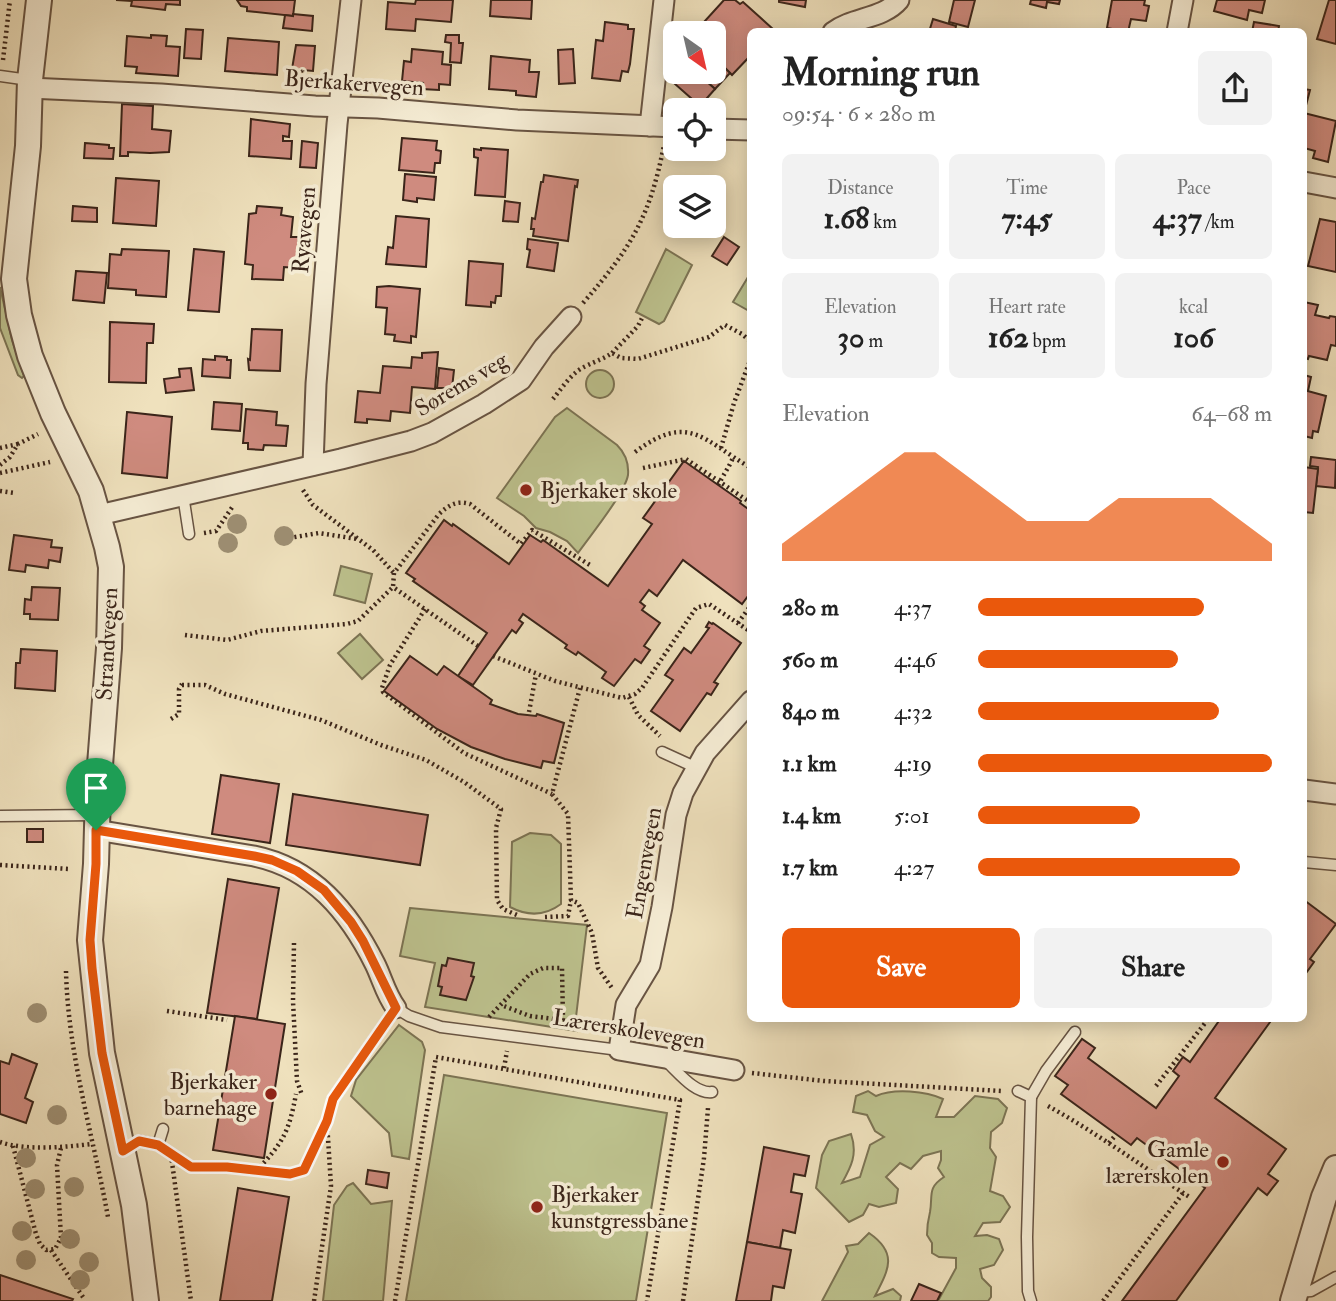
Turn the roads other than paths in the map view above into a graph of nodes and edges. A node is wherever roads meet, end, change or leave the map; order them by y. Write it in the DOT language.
graph roads {
  1 [pos="39,0"];
  2 [pos="351,0"];
  3 [pos="664,0"];
  4 [pos="899,0"];
  5 [pos="1182,0"];
  6 [pos="840,28"];
  7 [pos="1178,28"];
  8 [pos="0,76"];
  9 [pos="29,84"];
  10 [pos="665,98"];
  11 [pos="340,106"];
  12 [pos="663,126"];
  13 [pos="726,129"];
  14 [pos="747,130"];
  15 [pos="1307,183"];
  16 [pos="1336,188"];
  17 [pos="8,250"];
  18 [pos="571,317"];
  19 [pos="313,465"];
  20 [pos="183,495"];
  21 [pos="99,514"];
  22 [pos="193,534"];
  23 [pos="747,705"];
  24 [pos="662,752"];
  25 [pos="696,768"];
  26 [pos="1307,790"];
  27 [pos="1336,794"];
  28 [pos="0,816"];
  29 [pos="97,823"];
  30 [pos="1307,862"];
  31 [pos="1336,864"];
  32 [pos="396,1008"];
  33 [pos="1075,1032"];
  34 [pos="619,1050"];
  35 [pos="661,1057"];
  36 [pos="734,1070"];
  37 [pos="1018,1091"];
  38 [pos="712,1092"];
  39 [pos="1031,1097"];
  40 [pos="333,1099"];
  41 [pos="163,1129"];
  42 [pos="123,1151"];
  43 [pos="1336,1168"];
  44 [pos="1336,1277"];
  45 [pos="1294,1297"];
  46 [pos="146,1301"];
  47 [pos="1031,1301"];
  1 -- 9 [label="street, Strandvegen"];
  2 -- 11 [label="street, Ryavegen"];
  3 -- 10 [label="street"];
  4 -- 6 [label="street"];
  5 -- 7 [label="street"];
  8 -- 9 [label="lane"];
  9 -- 11 [label="street, Bjerkakervegen"];
  9 -- 17 [label="street, Strandvegen"];
  11 -- 12 [label="street, Bjerkakervegen"];
  11 -- 19 [label="street, Ryavegen"];
  13 -- 14 [label="street"];
  15 -- 16 [label="street"];
  17 -- 21 [label="street, Strandvegen"];
  18 -- 19 [label="street, Sørems veg"];
  19 -- 20 [label="street, Sørems veg"];
  20 -- 21 [label="street, Sørems veg"];
  20 -- 22 [label="lane"];
  21 -- 29 [label="street, Strandvegen"];
  23 -- 25 [label="street, Engenvegen"];
  24 -- 25 [label="lane"];
  25 -- 34 [label="street, Engenvegen"];
  26 -- 27 [label="street"];
  28 -- 29 [label="lane"];
  29 -- 32 [label="street"];
  29 -- 42 [label="street, Strandvegen"];
  30 -- 31 [label="lane"];
  32 -- 34 [label="lane, Lærerskolevegen"];
  32 -- 40 [label="lane"];
  33 -- 39 [label="lane"];
  34 -- 35 [label="street, Lærerskolevegen"];
  35 -- 36 [label="street, Lærerskolevegen"];
  35 -- 38 [label="lane"];
  37 -- 39 [label="lane"];
  39 -- 47 [label="lane"];
  41 -- 42 [label="lane"];
  42 -- 46 [label="street, Strandvegen"];
  43 -- 45 [label="street"];
  44 -- 45 [label="lane"];
}
